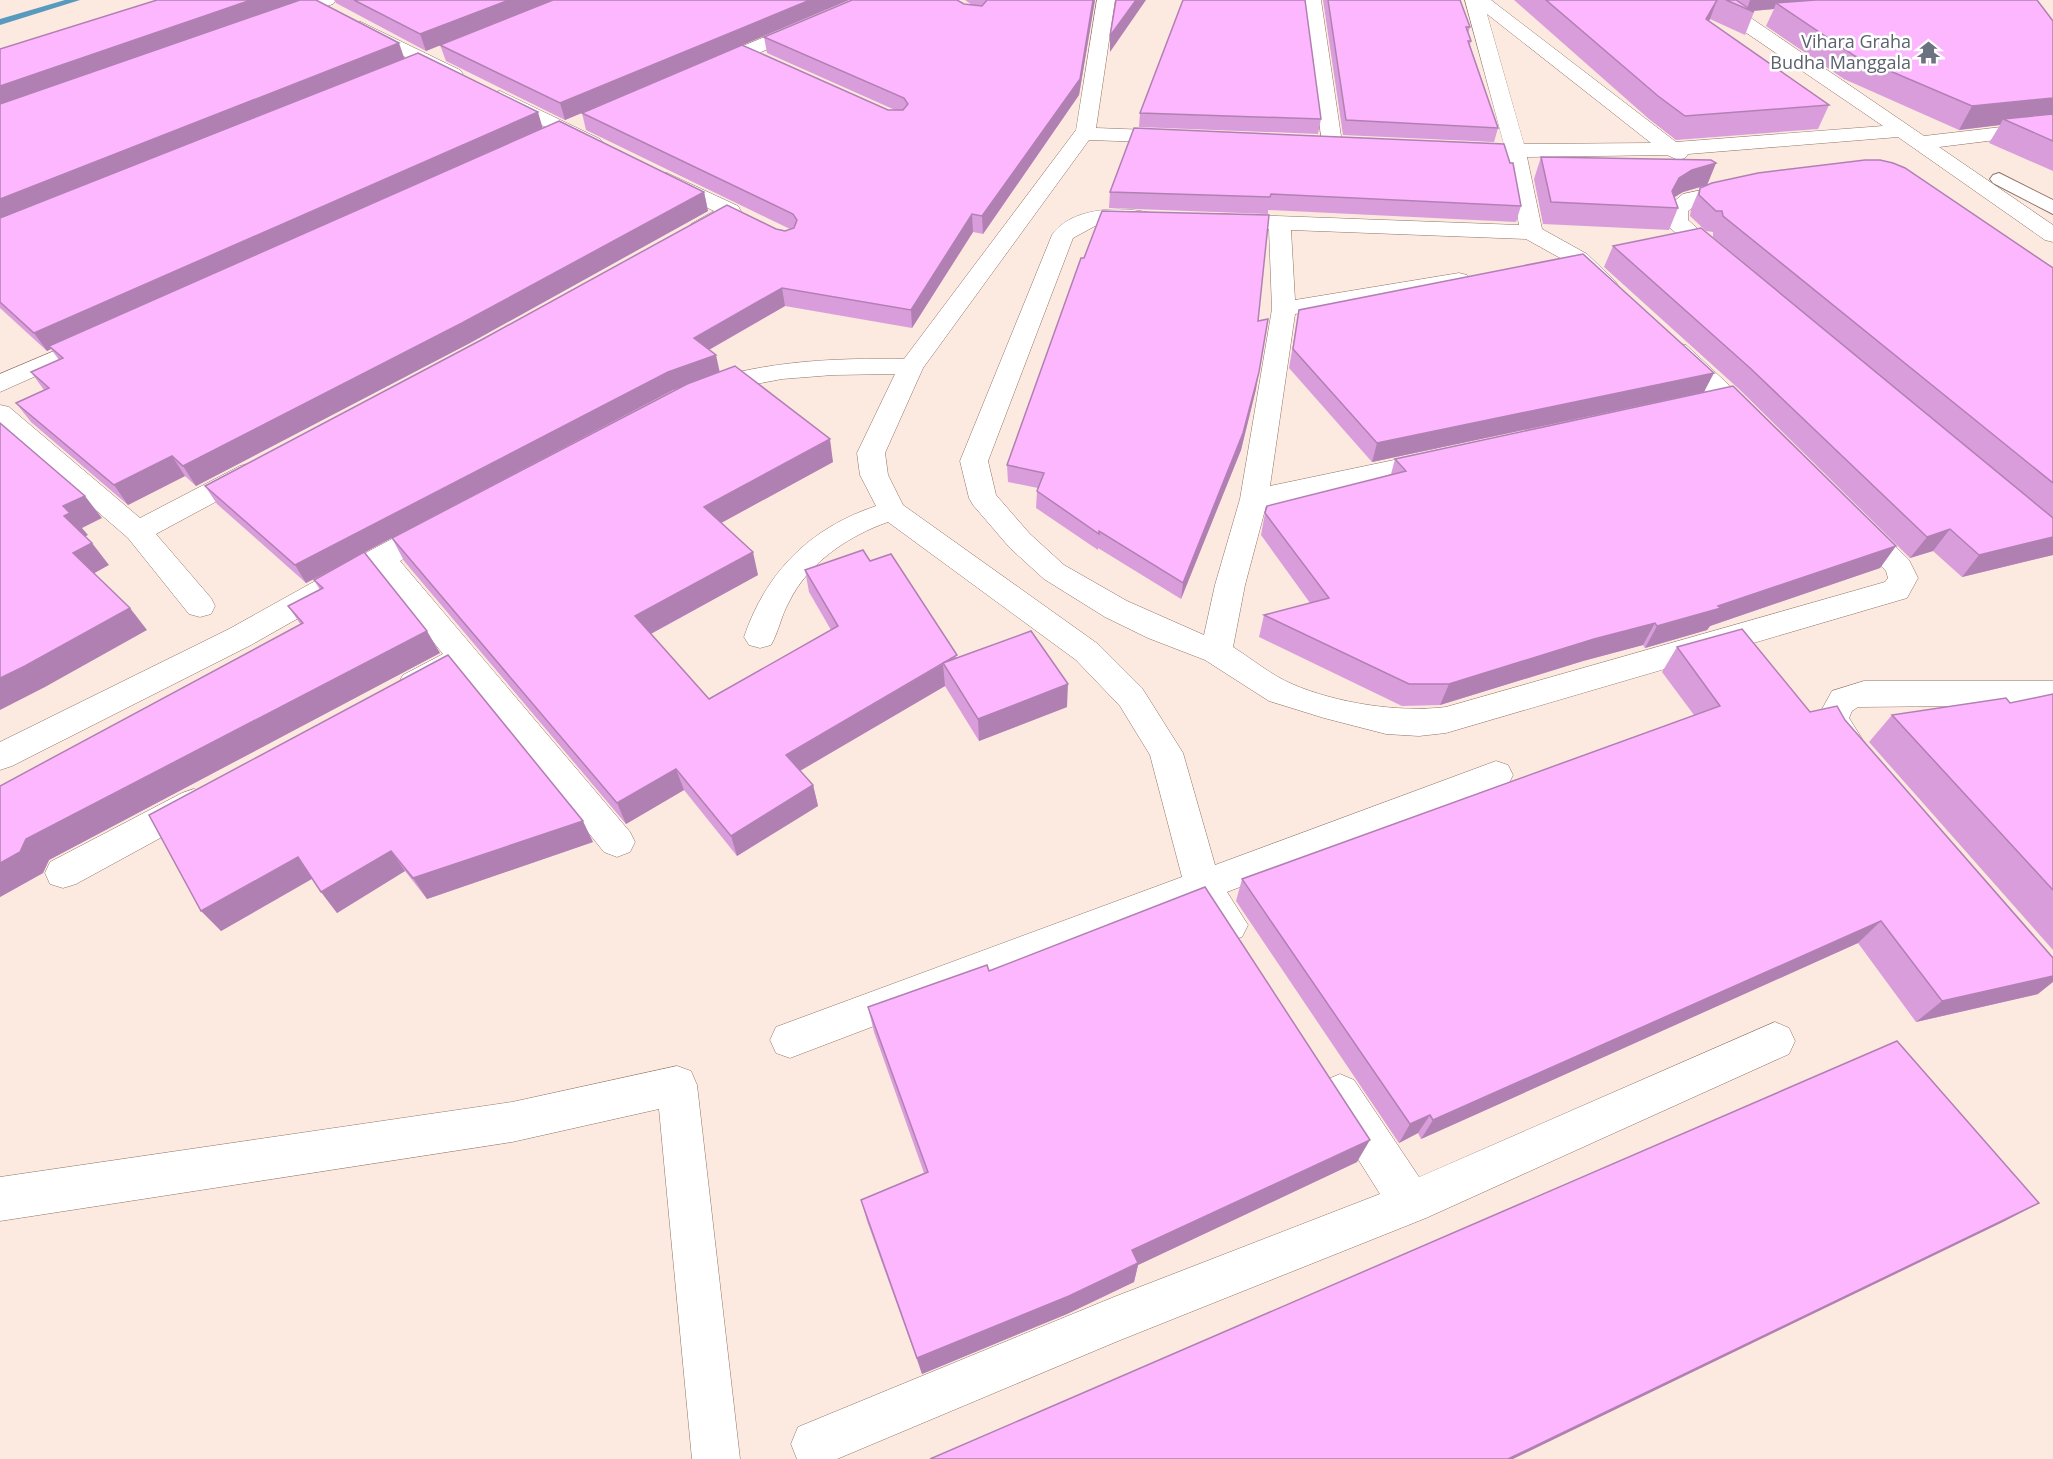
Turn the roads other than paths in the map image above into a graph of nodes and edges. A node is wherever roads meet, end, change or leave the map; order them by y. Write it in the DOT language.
graph roads {
  1 [pos="870,0"];
  2 [pos="1106,0"];
  3 [pos="1312,0"];
  4 [pos="1474,0"];
  5 [pos="1480,0"];
  6 [pos="1707,0"];
  7 [pos="332,9"];
  8 [pos="1764,18"];
  9 [pos="1742,20"];
  10 [pos="262,23"];
  11 [pos="447,52"];
  12 [pos="744,52"];
  13 [pos="426,61"];
  14 [pos="766,62"];
  15 [pos="404,69"];
  16 [pos="692,75"];
  17 [pos="2053,127"];
  18 [pos="1902,131"];
  19 [pos="1083,134"];
  20 [pos="1192,138"];
  21 [pos="1309,142"];
  22 [pos="1332,143"];
  23 [pos="1919,143"];
  24 [pos="1355,144"];
  25 [pos="1670,149"];
  26 [pos="1470,150"];
  27 [pos="1516,152"];
  28 [pos="617,155"];
  29 [pos="648,170"];
  30 [pos="1999,179"];
  31 [pos="1764,184"];
  32 [pos="1730,189"];
  33 [pos="2053,208"];
  34 [pos="1167,219"];
  35 [pos="1201,220"];
  36 [pos="1280,224"];
  37 [pos="1531,232"];
  38 [pos="2053,235"];
  39 [pos="678,240"];
  40 [pos="1579,260"];
  41 [pos="1544,266"];
  42 [pos="1485,276"];
  43 [pos="1741,276"];
  44 [pos="1623,300"];
  45 [pos="1284,309"];
  46 [pos="120,330"];
  47 [pos="1658,333"];
  48 [pos="911,367"];
  49 [pos="0,384"];
  50 [pos="683,398"];
  51 [pos="1728,398"];
  52 [pos="1693,405"];
  53 [pos="0,413"];
  54 [pos="1768,438"];
  55 [pos="1462,454"];
  56 [pos="272,460"];
  57 [pos="1254,499"];
  58 [pos="892,511"];
  59 [pos="1842,511"];
  60 [pos="464,513"];
  61 [pos="138,531"];
  62 [pos="381,557"];
  63 [pos="200,606"];
  64 [pos="760,637"];
  65 [pos="1216,652"];
  66 [pos="464,657"];
  67 [pos="2053,693"];
  68 [pos="390,697"];
  69 [pos="0,757"];
  70 [pos="1870,769"];
  71 [pos="1496,774"];
  72 [pos="221,788"];
  73 [pos="617,842"];
  74 [pos="63,873"];
  75 [pos="1203,886"];
  76 [pos="1242,945"];
  77 [pos="790,1040"];
  78 [pos="1775,1041"];
  79 [pos="1326,1074"];
  80 [pos="0,1199"];
  81 [pos="1411,1203"];
  82 [pos="815,1444"];
  83 [pos="716,1459"];
  1 -- 12 [label="street"];
  2 -- 19 [label="street"];
  3 -- 22 [label="street"];
  4 -- 27 [label="street"];
  5 -- 25 [label="street"];
  6 -- 9 [label="street"];
  7 -- 10 [label="street"];
  7 -- 13 [label="street"];
  8 -- 9 [label="street"];
  9 -- 18 [label="street"];
  11 -- 13 [label="street"];
  12 -- 14 [label="street"];
  12 -- 16 [label="street"];
  13 -- 15 [label="street"];
  13 -- 28 [label="street"];
  17 -- 23 [label="street"];
  18 -- 23 [label="street"];
  18 -- 25 [label="street"];
  19 -- 20 [label="street"];
  19 -- 48 [label="street"];
  21 -- 22 [label="street"];
  22 -- 24 [label="street"];
  23 -- 38 [label="street"];
  25 -- 27 [label="street"];
  25 -- 32 [label="street"];
  26 -- 27 [label="street"];
  27 -- 37 [label="street"];
  29 -- 39 [label="street"];
  30 -- 33 [label="lane"];
  31 -- 32 [label="street"];
  32 -- 43 [label="street"];
  34 -- 65 [label="street"];
  35 -- 36 [label="street"];
  36 -- 37 [label="street"];
  36 -- 45 [label="street"];
  37 -- 40 [label="street"];
  40 -- 41 [label="street"];
  40 -- 44 [label="street"];
  42 -- 45 [label="street"];
  45 -- 57 [label="street"];
  46 -- 49 [label="street"];
  47 -- 51 [label="street"];
  48 -- 50 [label="street"];
  48 -- 58 [label="street"];
  51 -- 52 [label="street"];
  51 -- 54 [label="street"];
  53 -- 61 [label="street"];
  55 -- 57 [label="street"];
  56 -- 61 [label="street"];
  57 -- 65 [label="street"];
  58 -- 64 [label="street"];
  58 -- 75 [label="street"];
  59 -- 65 [label="street"];
  60 -- 62 [label="street"];
  61 -- 63 [label="street"];
  62 -- 66 [label="street"];
  62 -- 69 [label="street"];
  66 -- 68 [label="street"];
  66 -- 73 [label="street"];
  67 -- 70 [label="street"];
  71 -- 75 [label="street"];
  72 -- 74 [label="street"];
  75 -- 76 [label="street"];
  75 -- 77 [label="street"];
  78 -- 81 [label="street"];
  79 -- 81 [label="street"];
  80 -- 83 [label="street"];
  81 -- 82 [label="street"];
}
